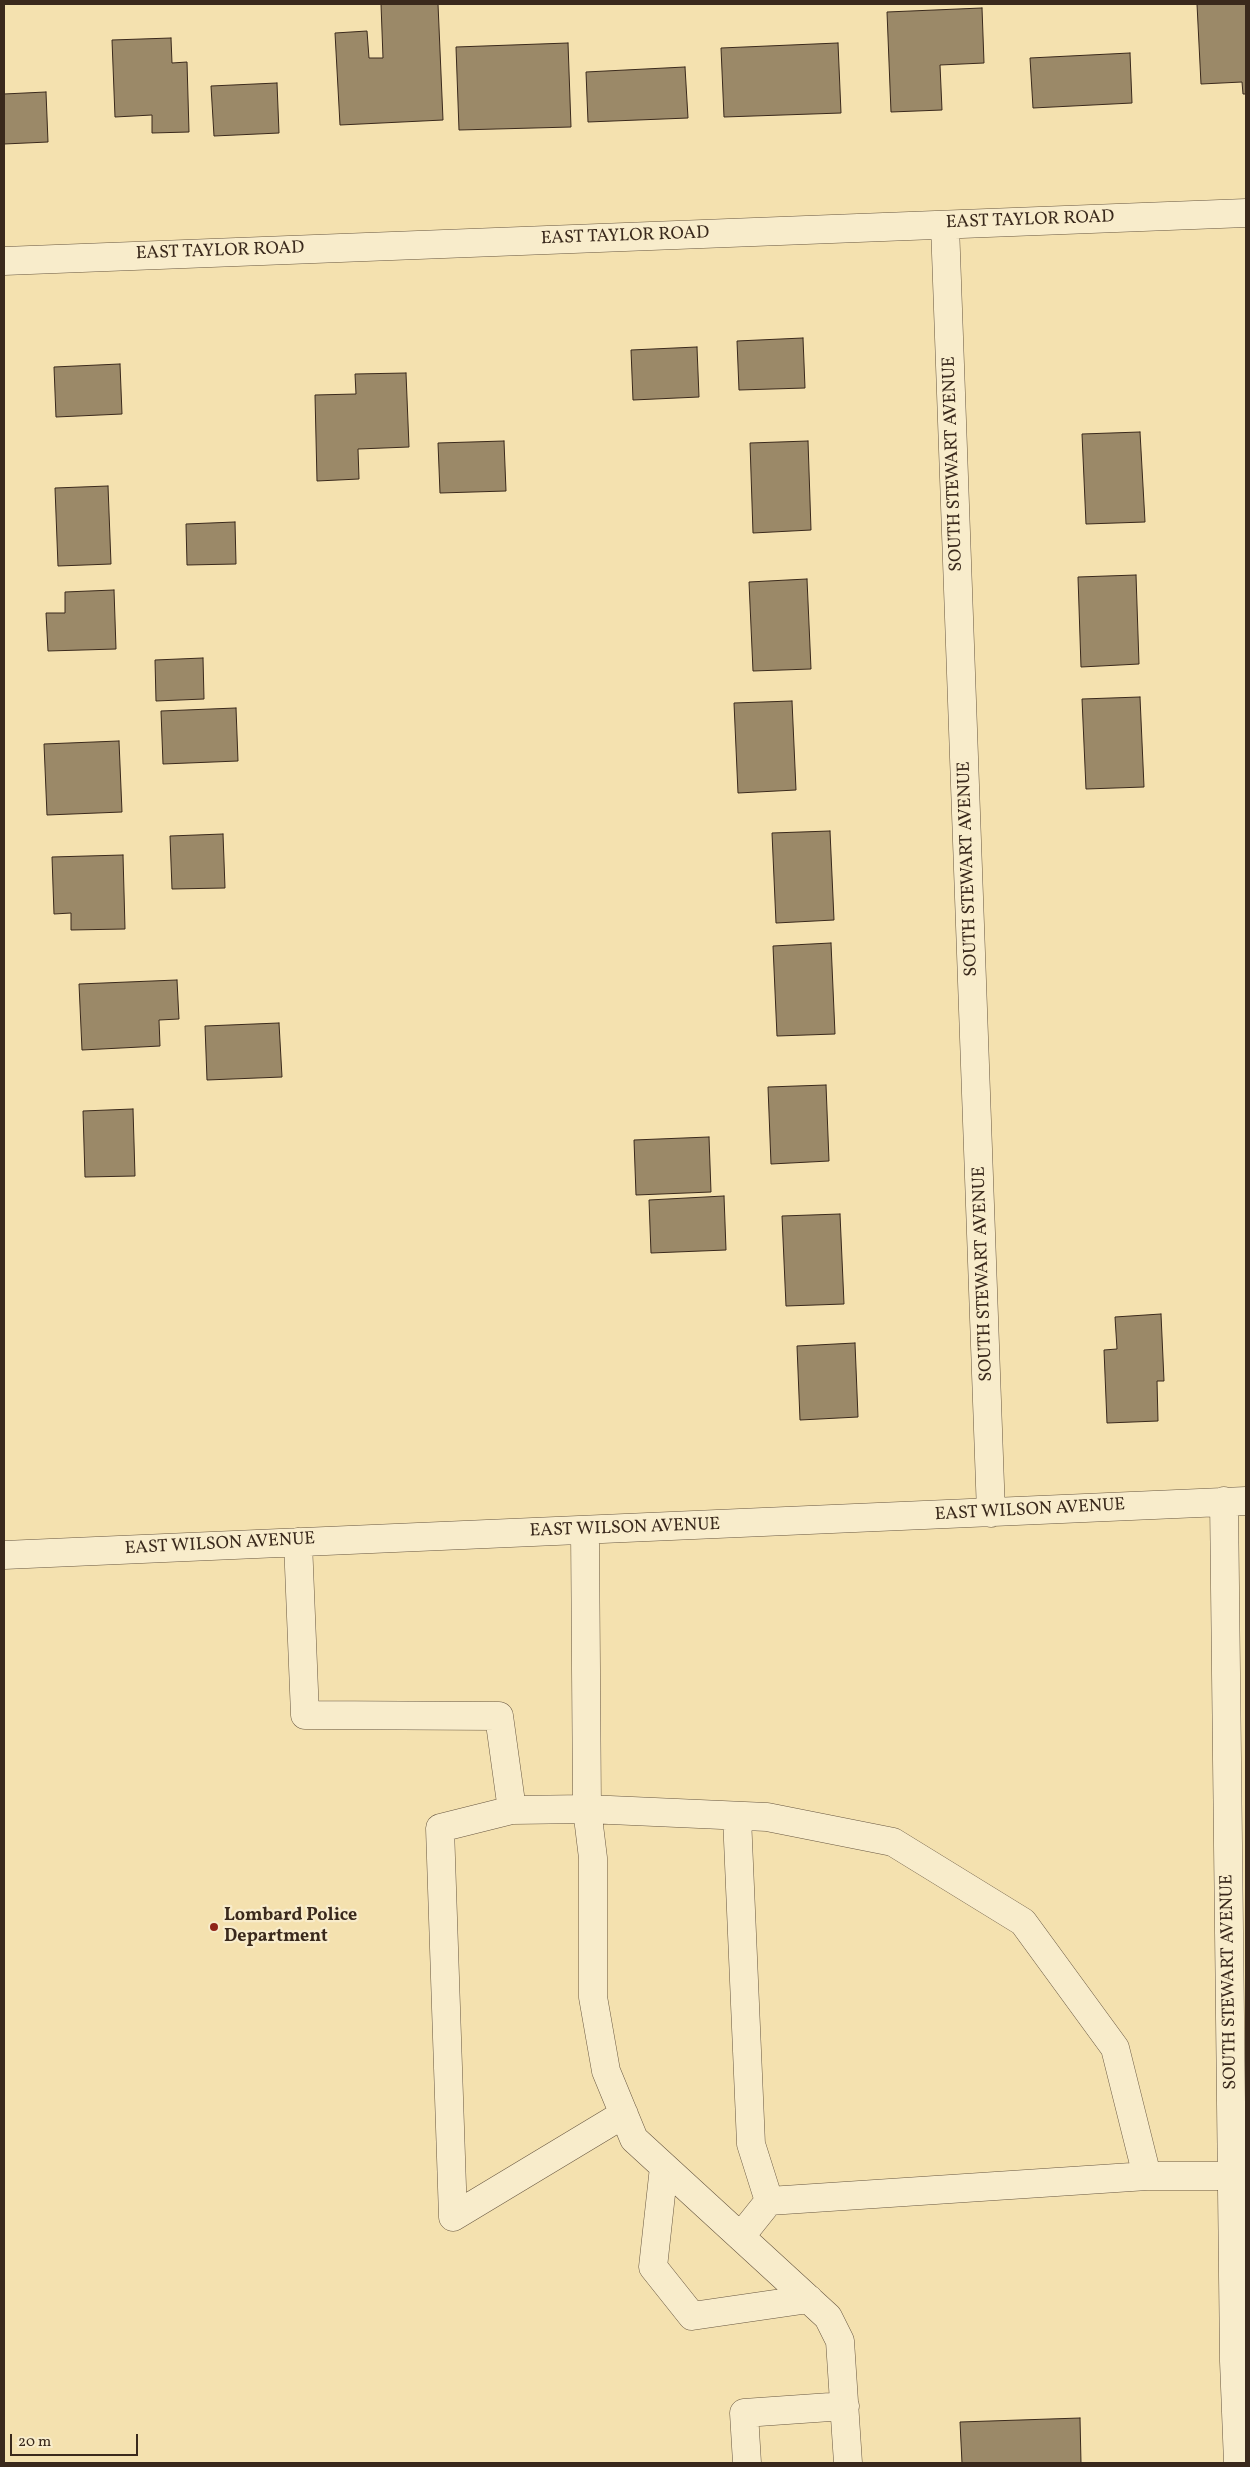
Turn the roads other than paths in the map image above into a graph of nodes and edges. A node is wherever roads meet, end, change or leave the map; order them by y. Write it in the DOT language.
graph roads {
  1 [pos="1246,213"];
  2 [pos="945,225"];
  3 [pos="4,261"];
  4 [pos="1235,1501"];
  5 [pos="991,1513"];
  6 [pos="585,1530"];
  7 [pos="298,1542"];
  8 [pos="4,1555"];
  9 [pos="587,1809"];
  10 [pos="512,1810"];
  11 [pos="737,1817"];
  12 [pos="624,2114"];
  13 [pos="664,2166"];
  14 [pos="1147,2176"];
  15 [pos="1232,2176"];
  16 [pos="769,2201"];
  17 [pos="741,2236"];
  18 [pos="809,2299"];
  19 [pos="1240,2361"];
  20 [pos="845,2406"];
  21 [pos="747,2463"];
  22 [pos="848,2463"];
  23 [pos="1238,2463"];
  1 -- 2 [label="street, EAST TAYLOR ROAD"];
  2 -- 3 [label="street, EAST TAYLOR ROAD"];
  2 -- 5 [label="street, SOUTH STEWART AVENUE"];
  4 -- 5 [label="street, EAST WILSON AVENUE"];
  4 -- 15 [label="street, SOUTH STEWART AVENUE"];
  5 -- 6 [label="street, EAST WILSON AVENUE"];
  6 -- 7 [label="street, EAST WILSON AVENUE"];
  6 -- 9 [label="street"];
  7 -- 8 [label="street, EAST WILSON AVENUE"];
  7 -- 10 [label="street"];
  9 -- 10 [label="street"];
  9 -- 11 [label="street"];
  9 -- 12 [label="street"];
  10 -- 12 [label="street"];
  11 -- 14 [label="street"];
  11 -- 16 [label="street"];
  12 -- 13 [label="street"];
  13 -- 17 [label="street"];
  13 -- 18 [label="street"];
  14 -- 15 [label="street"];
  14 -- 16 [label="street"];
  15 -- 19 [label="street, SOUTH STEWART AVENUE"];
  16 -- 17 [label="street"];
  17 -- 18 [label="street"];
  18 -- 20 [label="street"];
  19 -- 23 [label="street, SOUTH STEWART AVENUE"];
  20 -- 21 [label="street"];
  20 -- 22 [label="street"];
}
